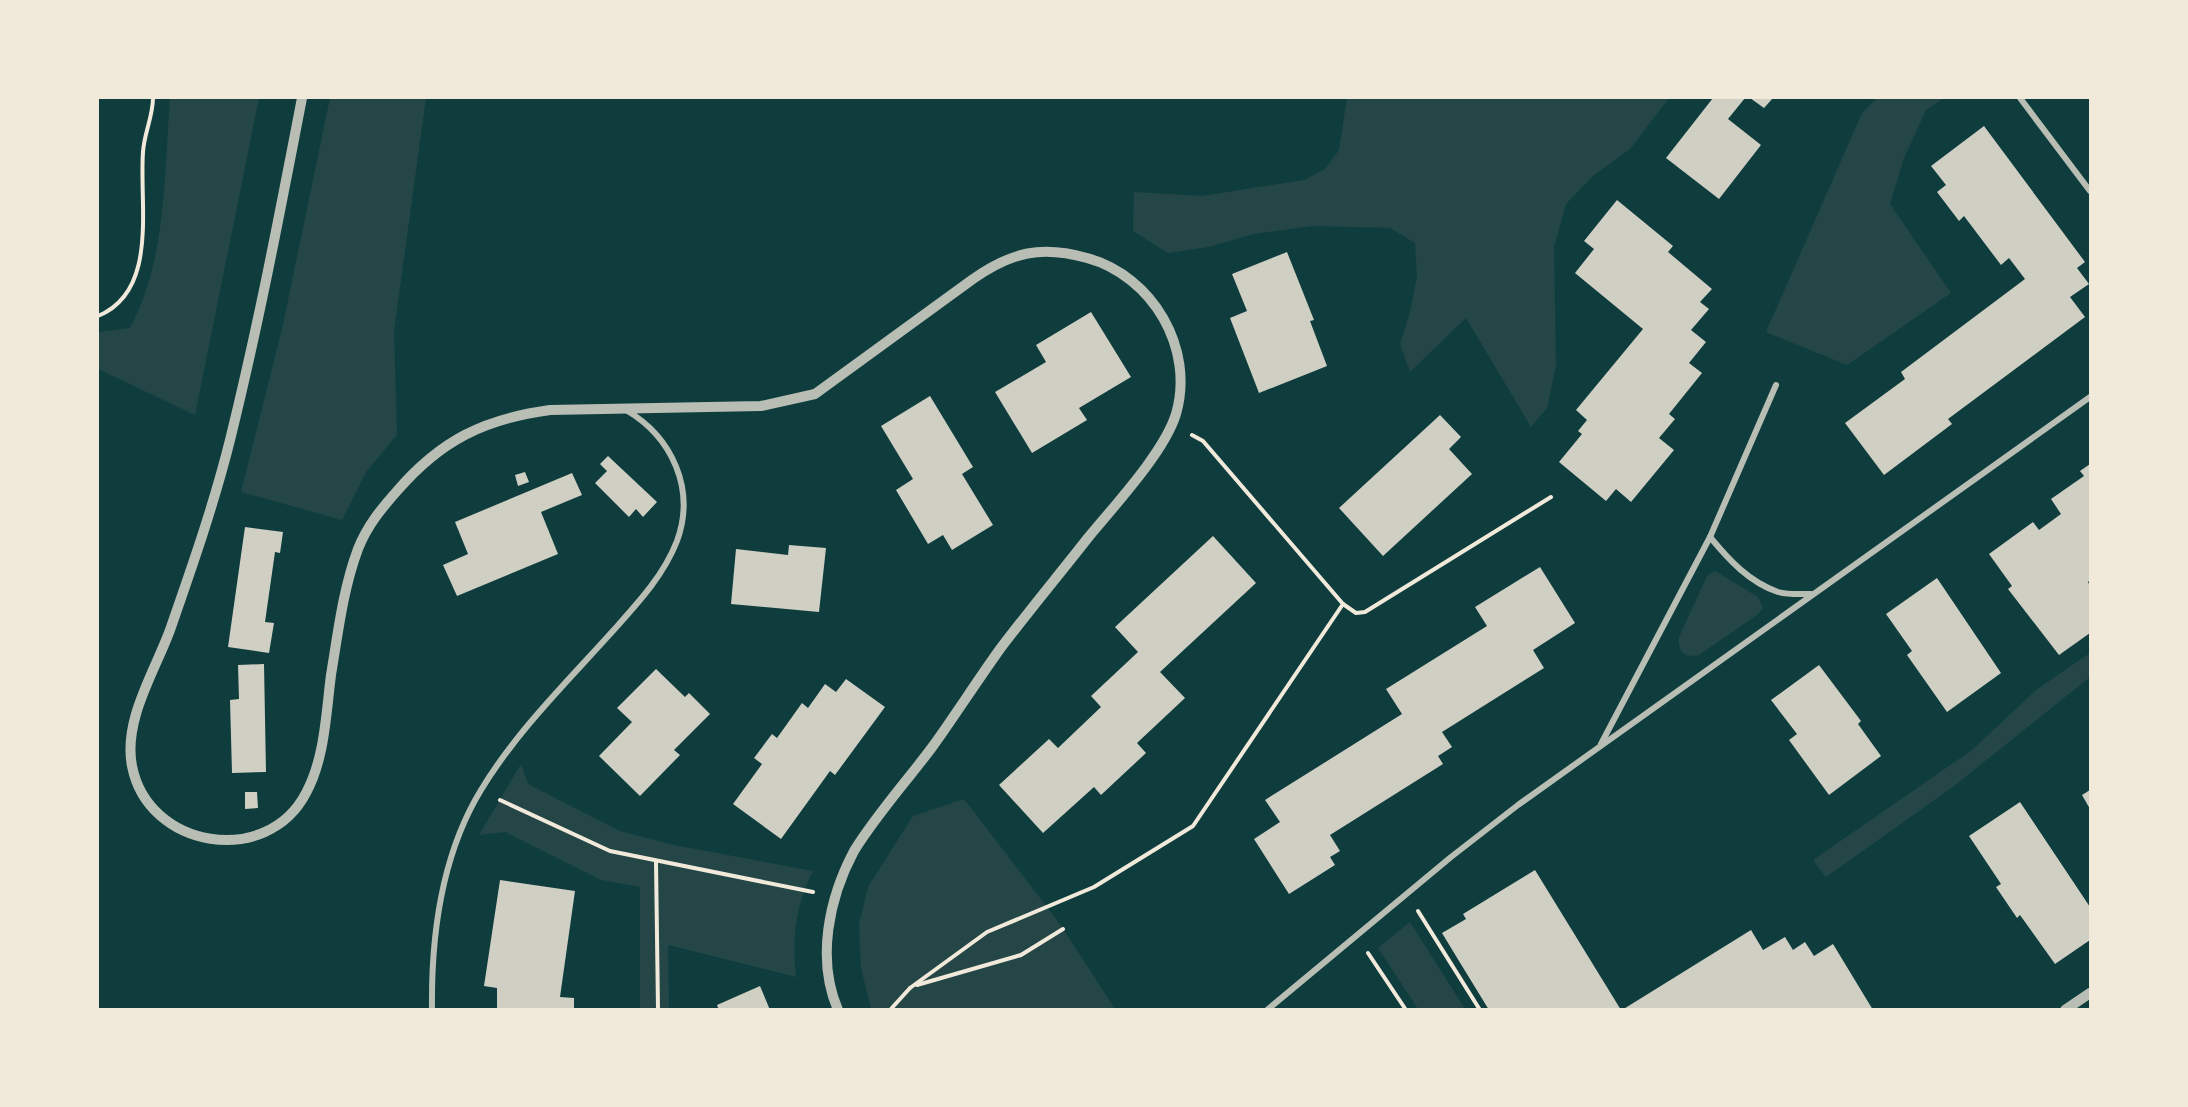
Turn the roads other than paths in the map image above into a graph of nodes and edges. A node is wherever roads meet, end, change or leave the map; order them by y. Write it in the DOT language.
graph roads {
  1 [pos="302,98"];
  2 [pos="2020,98"];
  3 [pos="2091,191"];
  4 [pos="1776,385"];
  5 [pos="2091,397"];
  6 [pos="625,410"];
  7 [pos="1710,537"];
  8 [pos="1812,594"];
  9 [pos="1600,747"];
  10 [pos="2091,993"];
  11 [pos="432,1010"];
  12 [pos="838,1010"];
  13 [pos="1267,1010"];
  14 [pos="2065,1010"];
  1 -- 6 [label="street"];
  2 -- 3 [label="street"];
  4 -- 7 [label="street"];
  5 -- 8 [label="street"];
  6 -- 11 [label="street"];
  6 -- 12 [label="street"];
  7 -- 8 [label="street"];
  7 -- 9 [label="street"];
  8 -- 9 [label="street"];
  9 -- 13 [label="street"];
  10 -- 14 [label="street"];
}
